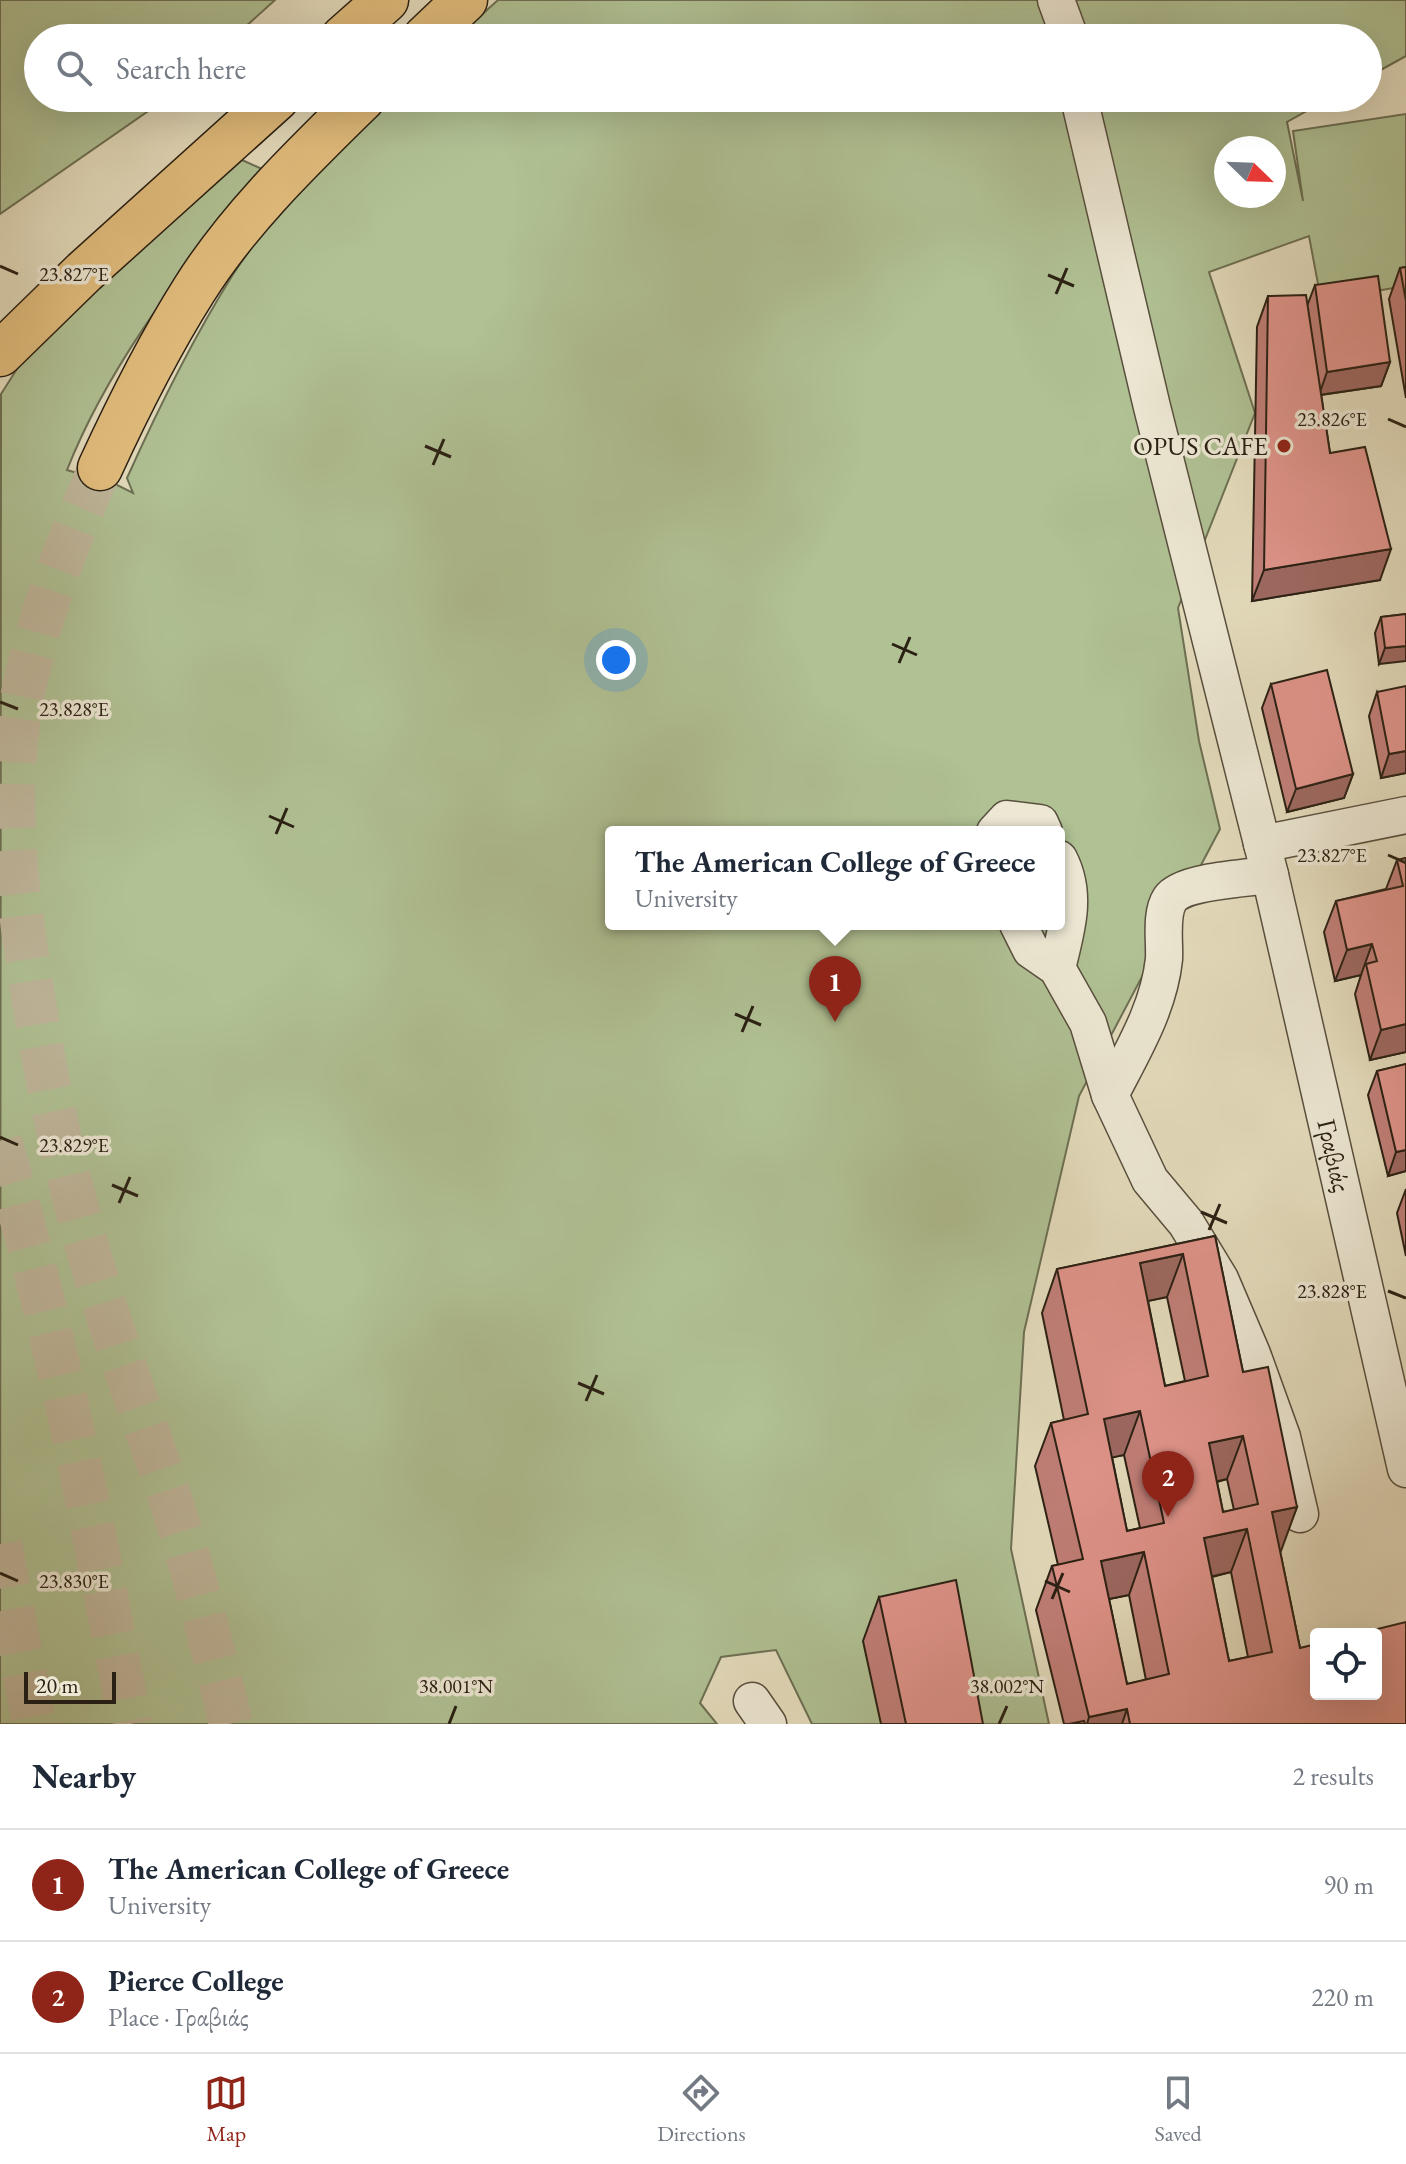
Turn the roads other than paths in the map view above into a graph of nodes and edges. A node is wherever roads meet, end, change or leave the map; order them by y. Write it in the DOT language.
graph roads {
  1 [pos="386,0"];
  2 [pos="465,0"];
  3 [pos="1056,0"];
  4 [pos="359,24"];
  5 [pos="440,24"];
  6 [pos="1065,24"];
  7 [pos="261,112"];
  8 [pos="349,112"];
  9 [pos="1082,112"];
  10 [pos="0,354"];
  11 [pos="100,468"];
  12 [pos="1406,815"];
  13 [pos="1001,826"];
  14 [pos="1041,826"];
  15 [pos="1266,859"];
  16 [pos="1065,869"];
  17 [pos="1021,930"];
  18 [pos="1057,968"];
  19 [pos="1110,1095"];
  20 [pos="1391,1345"];
  21 [pos="1406,1469"];
  22 [pos="1300,1514"];
  1 -- 4 [label="highway"];
  2 -- 5 [label="highway"];
  3 -- 6 [label="street"];
  7 -- 10 [label="highway"];
  8 -- 11 [label="highway"];
  9 -- 15 [label="street, Γραβιάς"];
  12 -- 15 [label="street"];
  13 -- 14 [label="street"];
  15 -- 19 [label="street"];
  15 -- 20 [label="street, Γραβιάς"];
  16 -- 18 [label="street"];
  17 -- 18 [label="street"];
  18 -- 19 [label="street"];
  19 -- 22 [label="street"];
  20 -- 21 [label="street, Γραβιάς"];
}
